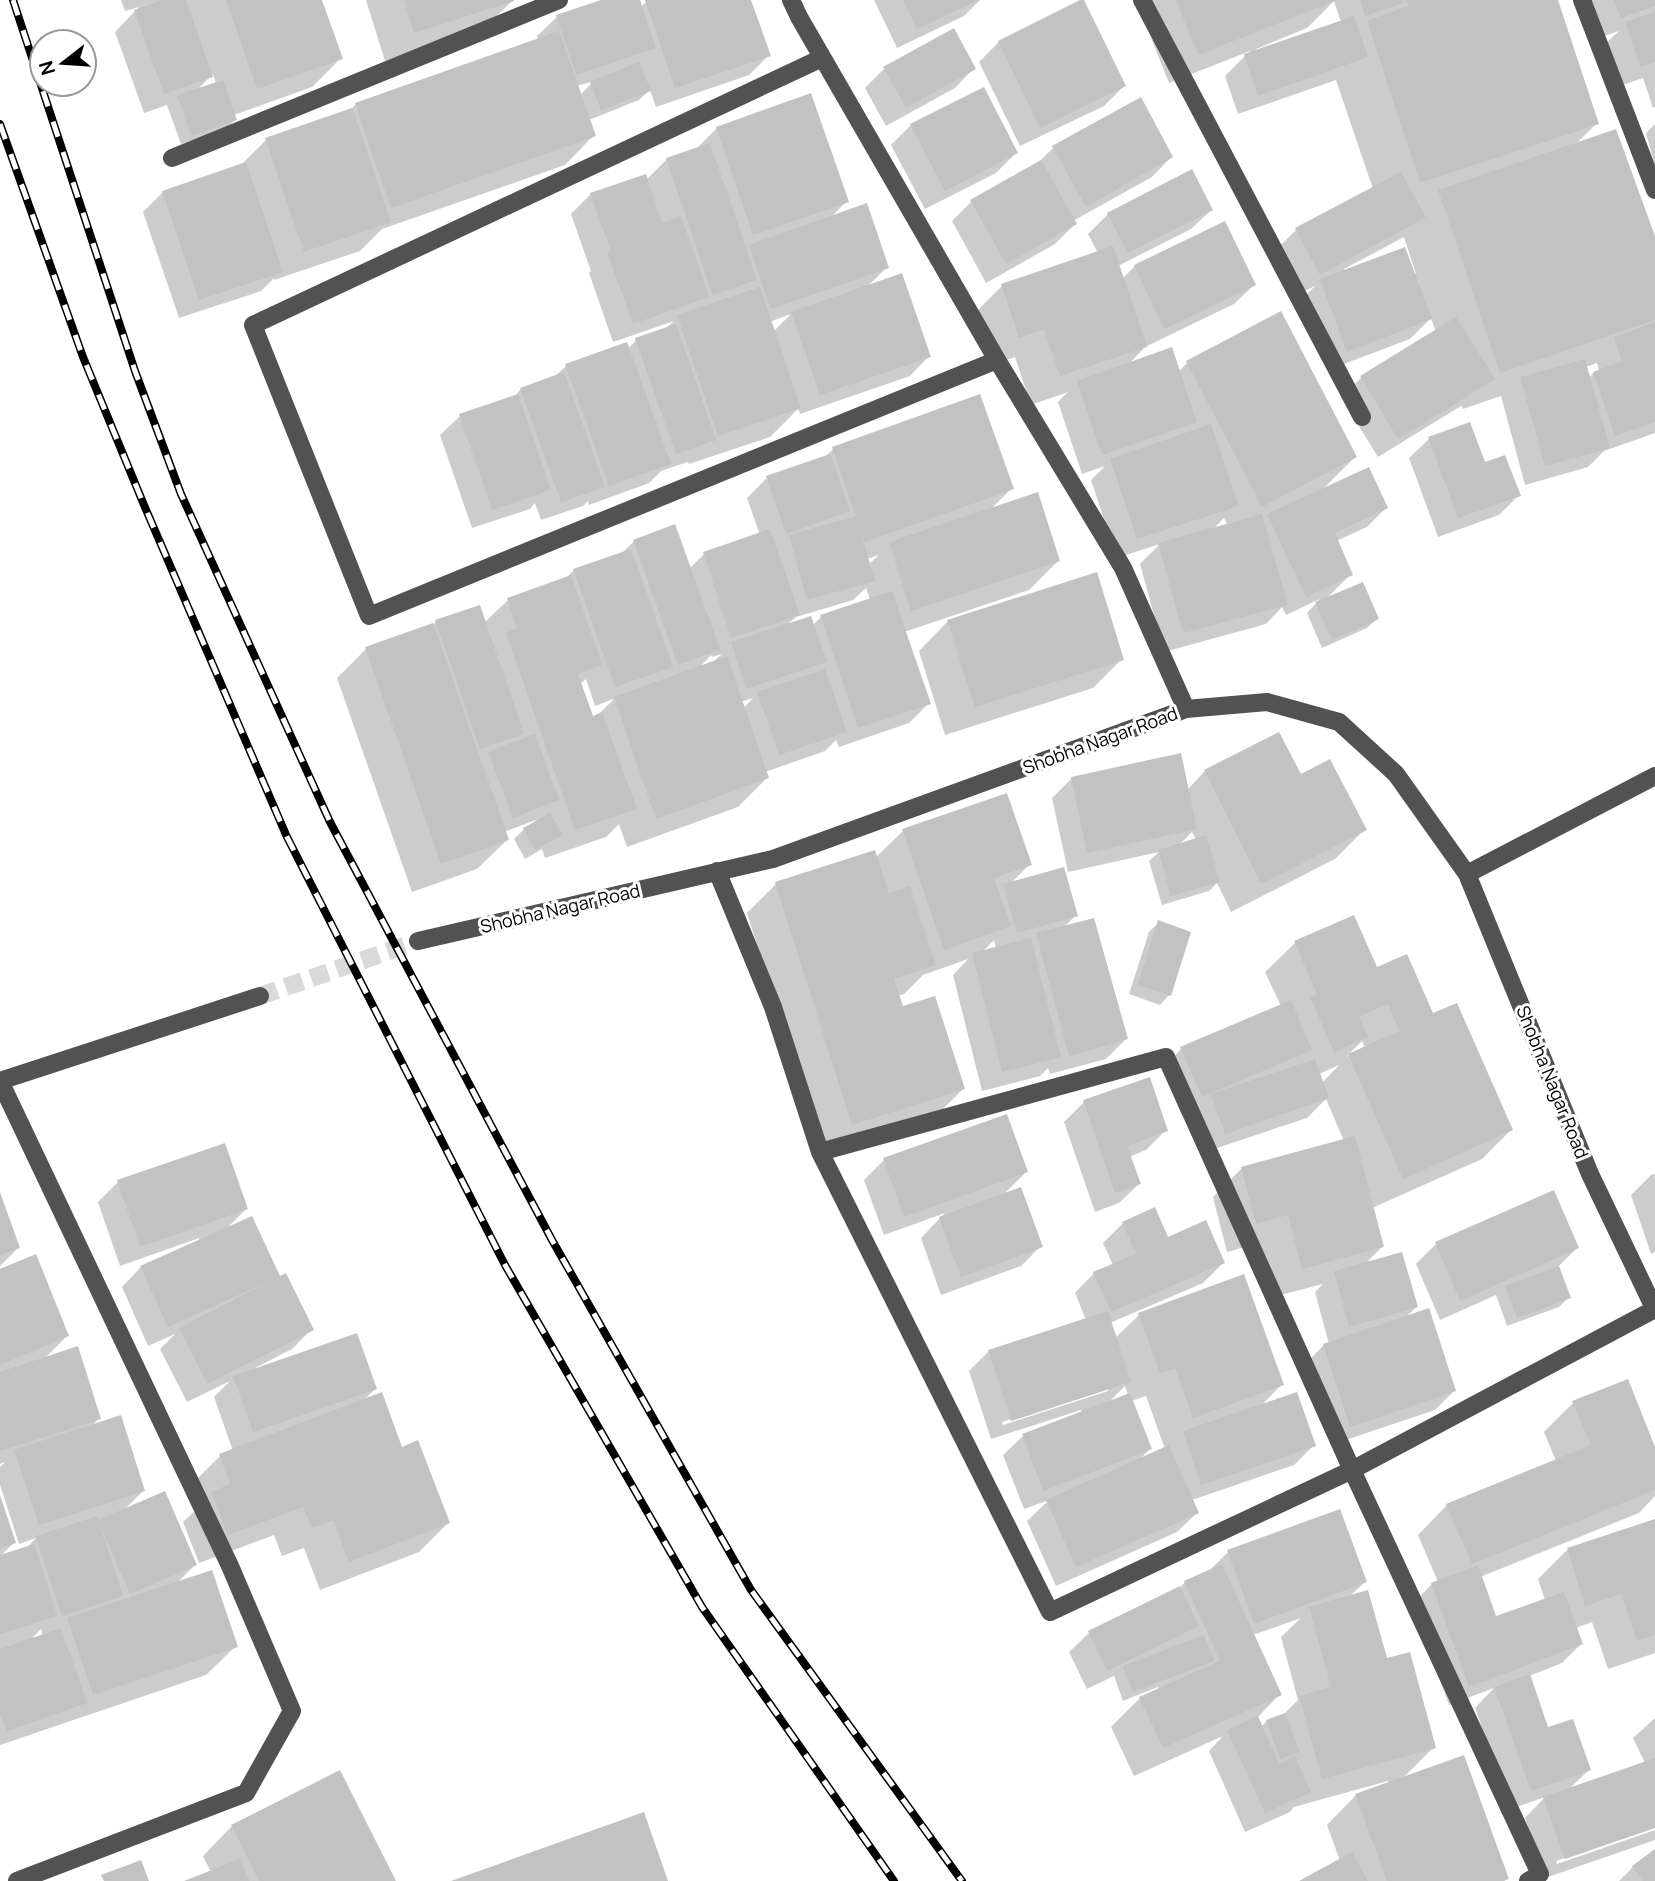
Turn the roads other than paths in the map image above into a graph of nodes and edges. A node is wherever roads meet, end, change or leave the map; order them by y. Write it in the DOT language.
graph roads {
  1 [pos="559,0"];
  2 [pos="791,0"];
  3 [pos="1142,0"];
  4 [pos="1582,0"];
  5 [pos="822,58"];
  6 [pos="172,158"];
  7 [pos="1655,190"];
  8 [pos="996,360"];
  9 [pos="1362,417"];
  10 [pos="1186,709"];
  11 [pos="1655,776"];
  12 [pos="717,872"];
  13 [pos="1467,874"];
  14 [pos="418,941"];
  15 [pos="260,996"];
  16 [pos="0,1081"];
  17 [pos="820,1152"];
  18 [pos="1655,1309"];
  19 [pos="1352,1470"];
  20 [pos="1538,1879"];
  21 [pos="17,1881"];
  1 -- 6 [label="street"];
  2 -- 5 [label="street"];
  3 -- 9 [label="street"];
  4 -- 7 [label="street"];
  5 -- 8 [label="street"];
  5 -- 8 [label="street"];
  8 -- 10 [label="street"];
  10 -- 12 [label="street, Shobha Nagar Road"];
  10 -- 13 [label="street, Shobha Nagar Road"];
  11 -- 13 [label="street"];
  12 -- 14 [label="street, Shobha Nagar Road"];
  12 -- 17 [label="street"];
  13 -- 18 [label="street, Shobha Nagar Road"];
  15 -- 16 [label="street"];
  16 -- 21 [label="street"];
  17 -- 19 [label="street"];
  17 -- 19 [label="street"];
  18 -- 19 [label="street"];
  19 -- 20 [label="street"];
}
